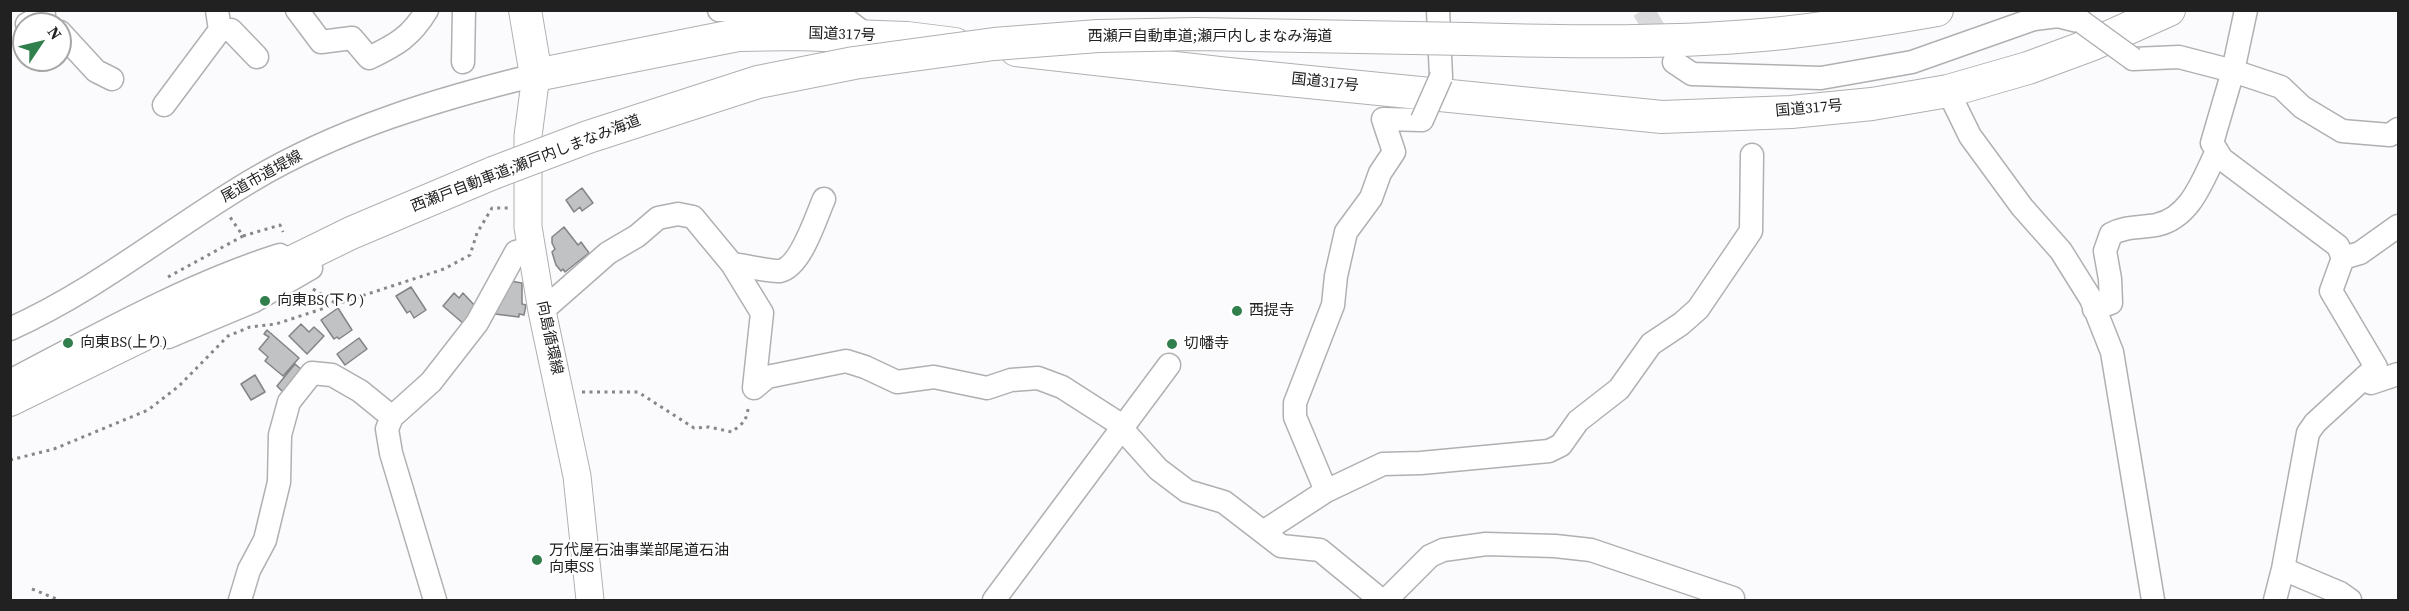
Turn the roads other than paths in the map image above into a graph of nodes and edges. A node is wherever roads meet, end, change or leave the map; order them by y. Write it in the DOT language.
graph roads {
  1 [pos="297,10"];
  2 [pos="427,10"];
  3 [pos="464,10"];
  4 [pos="525,10"];
  5 [pos="719,10"];
  6 [pos="1438,10"];
  7 [pos="1937,10"];
  8 [pos="2169,10"];
  9 [pos="2246,10"];
  10 [pos="218,20"];
  11 [pos="869,37"];
  12 [pos="72,45"];
  13 [pos="257,57"];
  14 [pos="463,62"];
  15 [pos="1674,62"];
  16 [pos="2233,71"];
  17 [pos="536,75"];
  18 [pos="112,78"];
  19 [pos="1948,91"];
  20 [pos="164,105"];
  21 [pos="2398,129"];
  22 [pos="2217,151"];
  23 [pos="1752,155"];
  24 [pos="493,173"];
  25 [pos="824,199"];
  26 [pos="2398,226"];
  27 [pos="532,248"];
  28 [pos="2343,258"];
  29 [pos="732,264"];
  30 [pos="2094,309"];
  31 [pos="542,311"];
  32 [pos="10,329"];
  33 [pos="1169,365"];
  34 [pos="2398,374"];
  35 [pos="2365,377"];
  36 [pos="20,389"];
  37 [pos="392,417"];
  38 [pos="1122,429"];
  39 [pos="1326,491"];
  40 [pos="1263,532"];
  41 [pos="2283,569"];
  42 [pos="1733,598"];
  43 [pos="240,600"];
  44 [pos="435,600"];
  45 [pos="590,600"];
  46 [pos="994,600"];
  47 [pos="1381,600"];
  48 [pos="1386,600"];
  49 [pos="2153,600"];
  50 [pos="2275,600"];
  51 [pos="2350,600"];
  1 -- 2 [label="street"];
  3 -- 14 [label="street"];
  4 -- 17 [label="highway"];
  5 -- 11 [label="street"];
  6 -- 39 [label="street, bridge"];
  7 -- 24 [label="highway, 西瀬戸自動車道;瀬戸内しまなみ海道, bridge"];
  8 -- 19 [label="highway, 国道317号"];
  9 -- 16 [label="street"];
  10 -- 13 [label="street"];
  10 -- 20 [label="street"];
  11 -- 17 [label="highway, 国道317号"];
  11 -- 19 [label="highway, 国道317号"];
  12 -- 18 [label="street"];
  15 -- 16 [label="street, bridge"];
  16 -- 21 [label="street"];
  16 -- 22 [label="street"];
  17 -- 27 [label="main road, 向島循環線"];
  17 -- 32 [label="street, 尾道市道堤線"];
  19 -- 30 [label="street"];
  22 -- 28 [label="street"];
  22 -- 30 [label="street"];
  23 -- 39 [label="street"];
  24 -- 36 [label="highway, 西瀬戸自動車道;瀬戸内しまなみ海道"];
  24 -- 36 [label="street"];
  25 -- 29 [label="street"];
  26 -- 28 [label="street"];
  27 -- 31 [label="main road, 向島循環線"];
  27 -- 37 [label="street"];
  28 -- 35 [label="street"];
  29 -- 31 [label="street"];
  29 -- 38 [label="street"];
  30 -- 49 [label="street"];
  31 -- 45 [label="main road, 向島循環線"];
  33 -- 38 [label="street"];
  34 -- 35 [label="street"];
  35 -- 41 [label="street"];
  37 -- 43 [label="street"];
  37 -- 44 [label="street"];
  38 -- 40 [label="street"];
  38 -- 46 [label="street"];
  39 -- 40 [label="street"];
  40 -- 47 [label="street"];
  41 -- 50 [label="street"];
  41 -- 51 [label="street"];
  42 -- 48 [label="street"];
}
